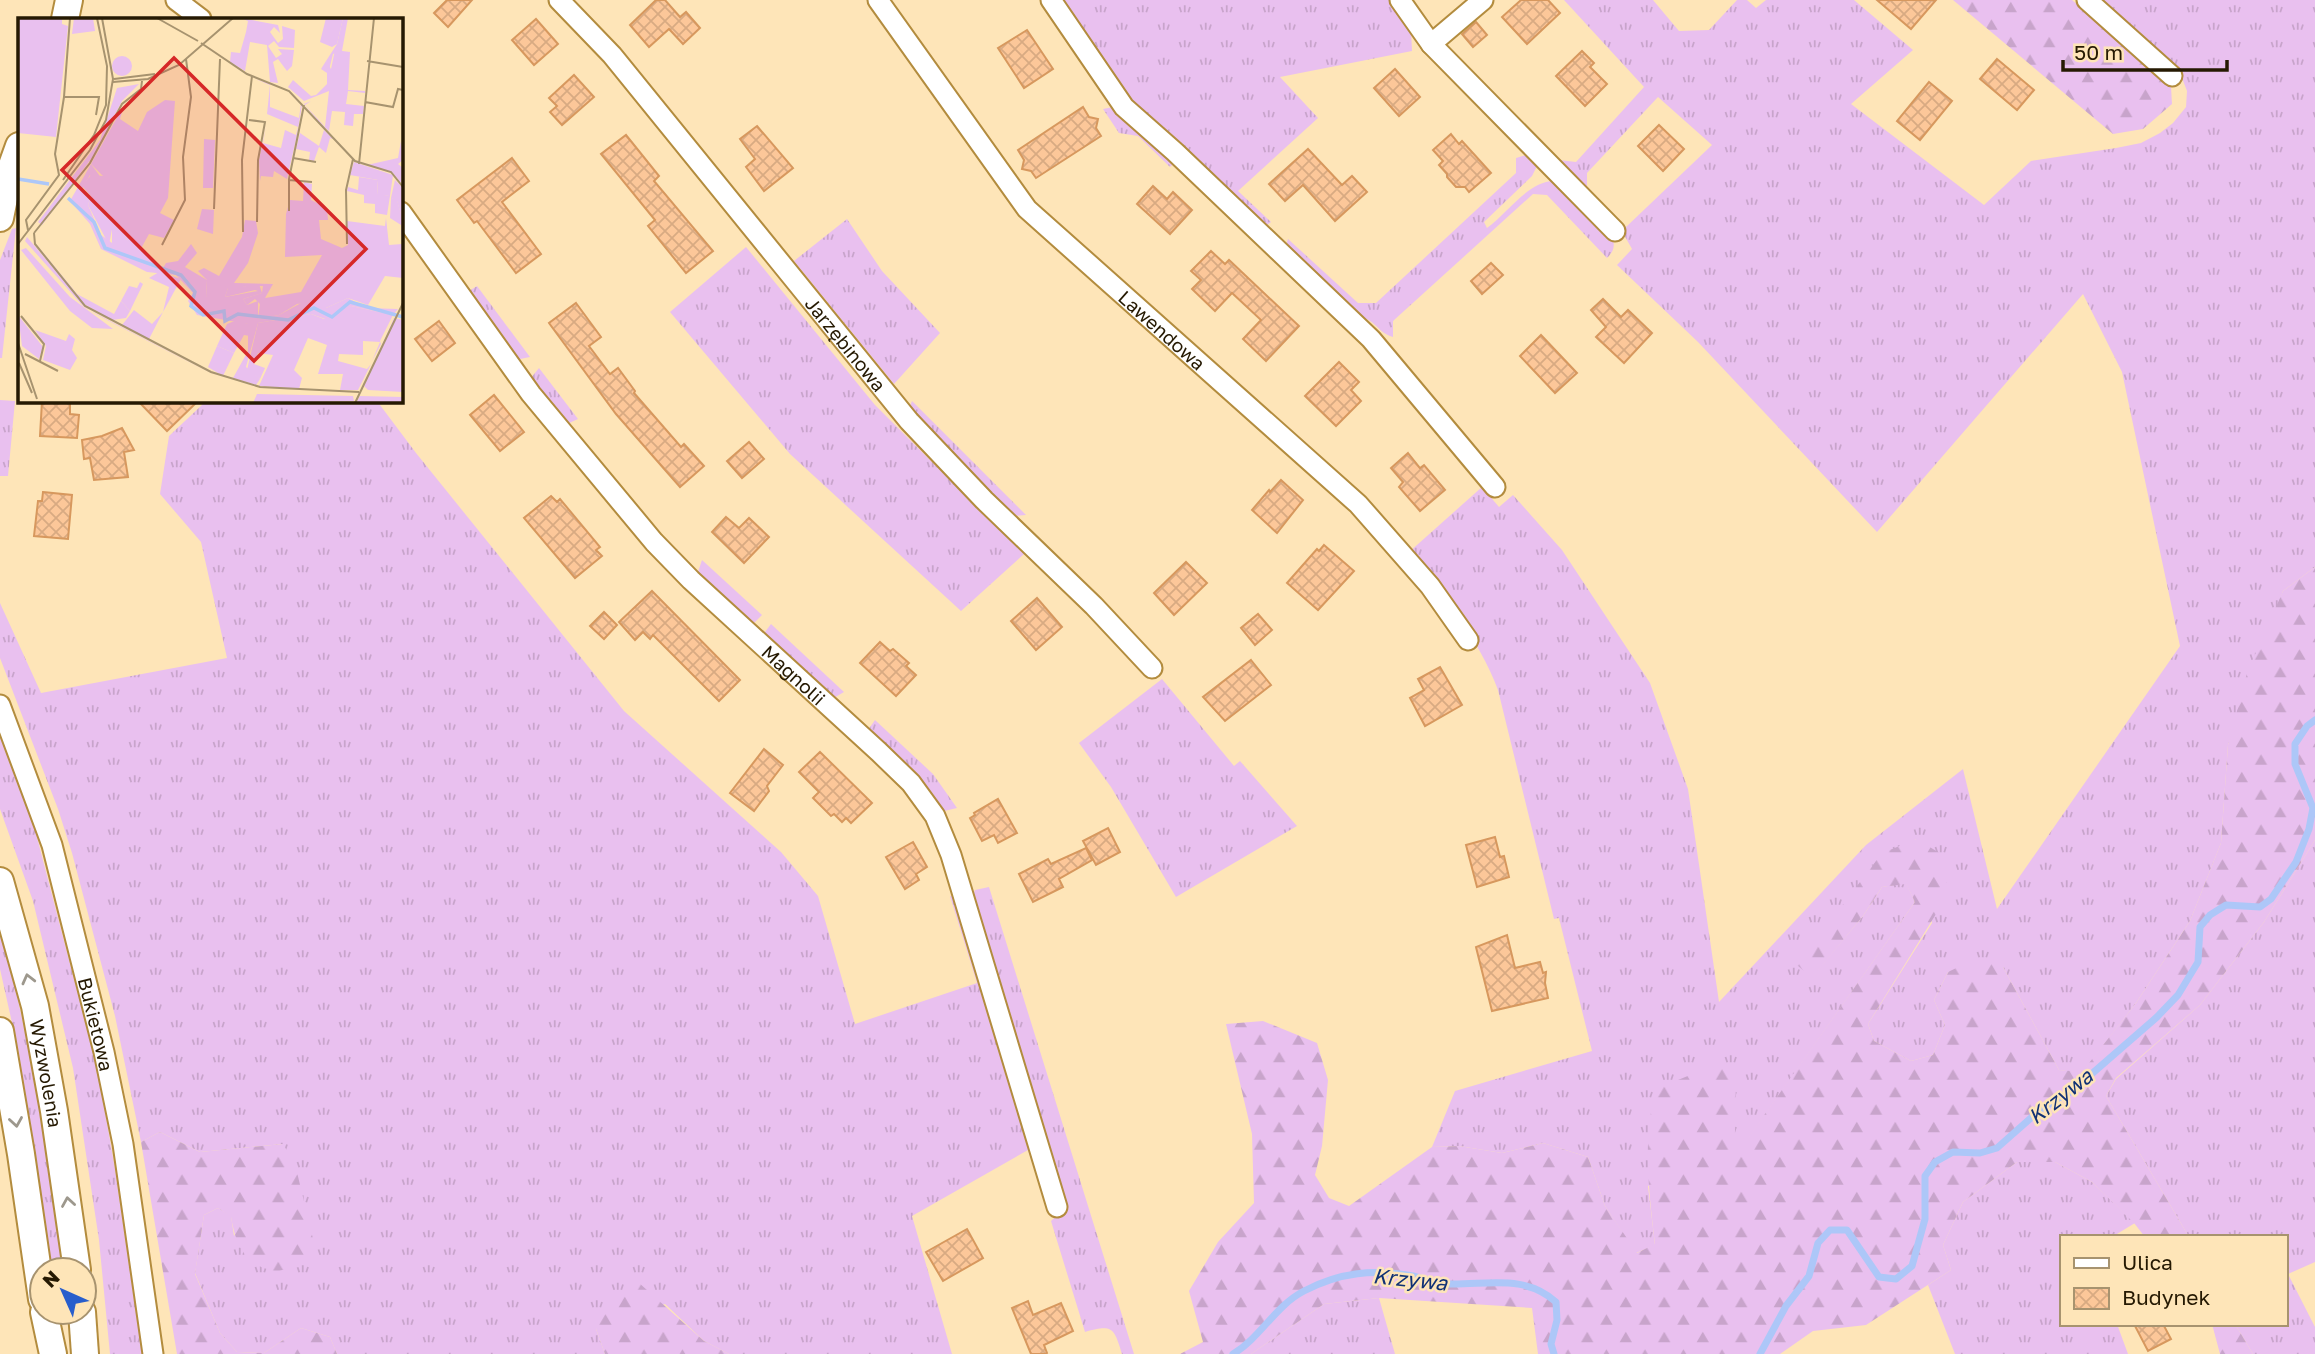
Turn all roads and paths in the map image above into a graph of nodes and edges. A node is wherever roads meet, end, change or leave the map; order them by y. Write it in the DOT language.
graph roads {
  1 [pos="69,0"];
  2 [pos="176,0"];
  3 [pos="559,0"];
  4 [pos="878,0"];
  5 [pos="1051,0"];
  6 [pos="1400,0"];
  7 [pos="1483,0"];
  8 [pos="2087,0"];
  9 [pos="65,18"];
  10 [pos="200,18"];
  11 [pos="1430,44"];
  12 [pos="2172,76"];
  13 [pos="18,148"];
  14 [pos="4,182"];
  15 [pos="402,213"];
  16 [pos="0,218"];
  17 [pos="1615,231"];
  18 [pos="1495,487"];
  19 [pos="1468,640"];
  20 [pos="1152,668"];
  21 [pos="0,705"];
  22 [pos="0,881"];
  23 [pos="0,1031"];
  24 [pos="1057,1207"];
  25 [pos="36,1256"];
  26 [pos="76,1256"];
  27 [pos="47,1326"];
  28 [pos="83,1326"];
  29 [pos="53,1354"];
  30 [pos="85,1354"];
  31 [pos="153,1354"];
  1 -- 9 [label="main road"];
  2 -- 10 [label="street"];
  3 -- 20 [label="street, Jarzębinowa"];
  4 -- 19 [label="street, Lawendowa"];
  5 -- 18 [label="street"];
  6 -- 11 [label="street"];
  7 -- 11 [label="street"];
  8 -- 12 [label="street"];
  11 -- 17 [label="street"];
  13 -- 14 [label="main road"];
  14 -- 16 [label="main road"];
  15 -- 24 [label="street, Magnolii"];
  21 -- 31 [label="street, Bukietowa"];
  26 -- 22 [label="main road, Wyzwolenia, one-way"];
  23 -- 25 [label="main road, Wyzwolenia, one-way"];
  27 -- 29 [label="main road"];
  28 -- 30 [label="main road"];
}
